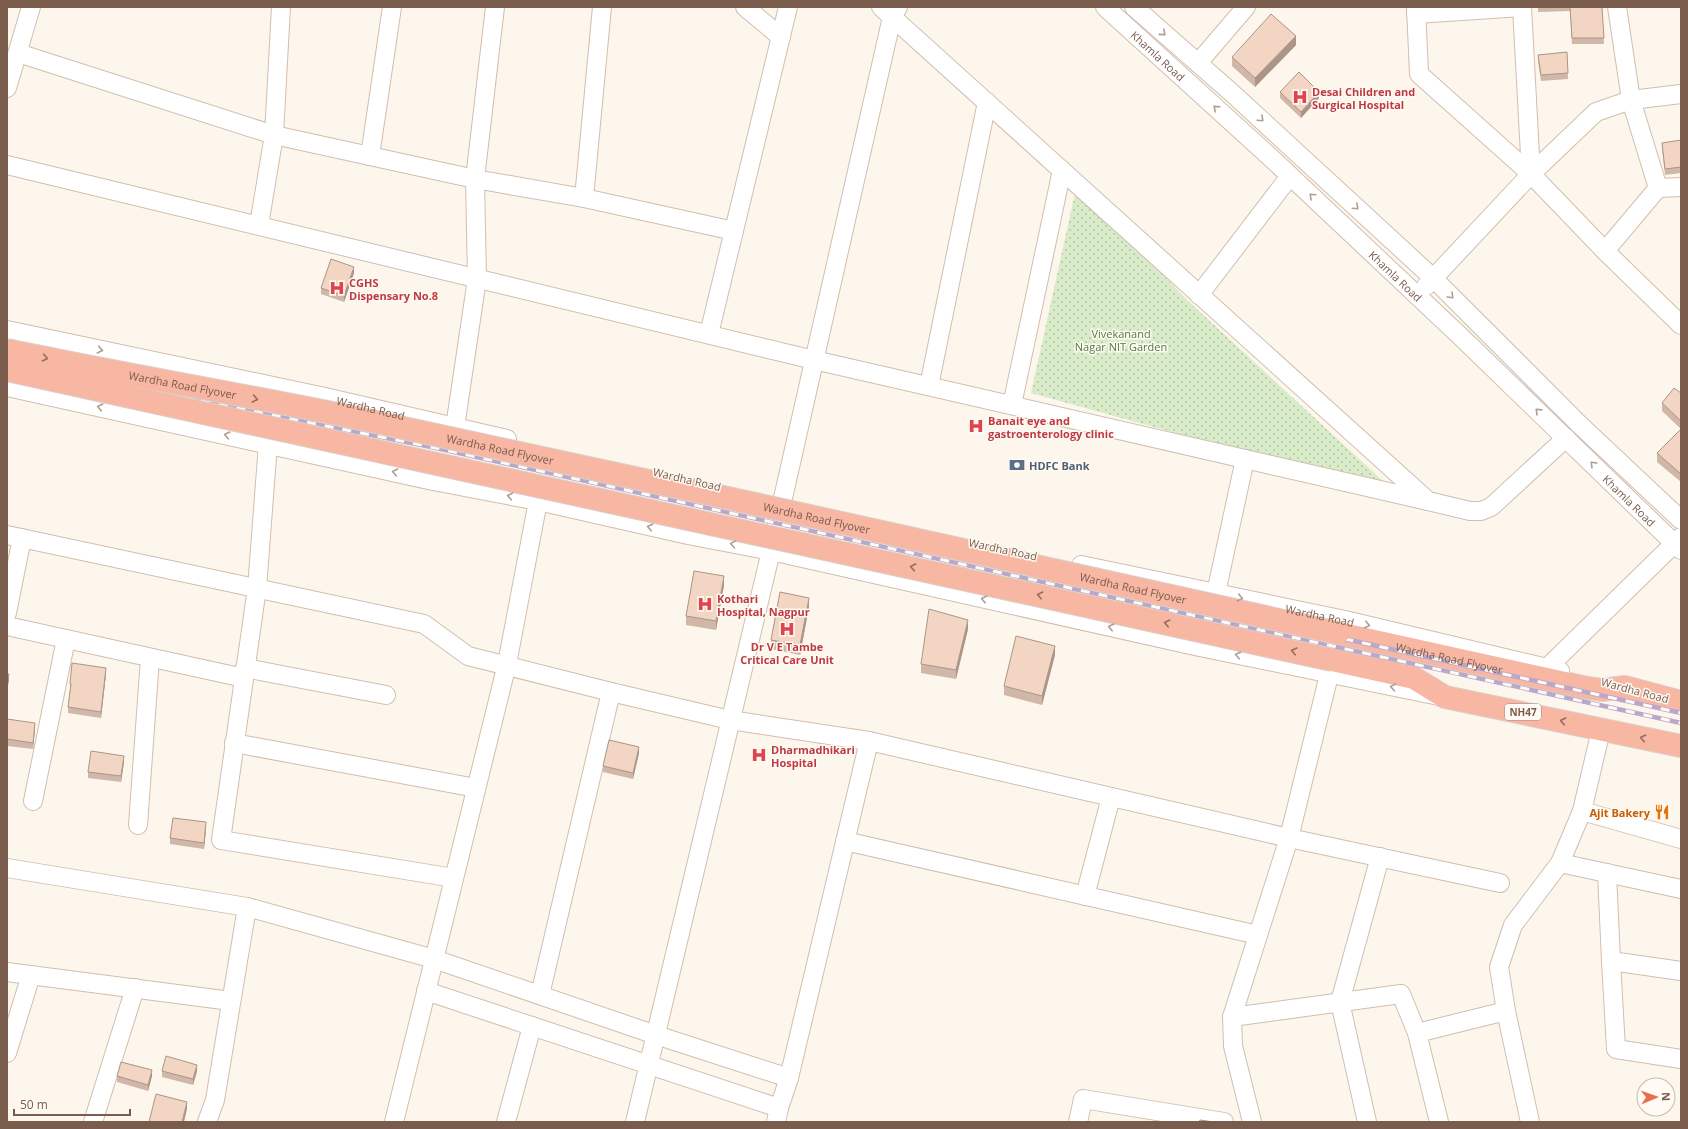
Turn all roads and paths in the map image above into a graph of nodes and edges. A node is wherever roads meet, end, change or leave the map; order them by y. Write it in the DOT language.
graph roads {
  1 [pos="31,7"];
  2 [pos="281,7"];
  3 [pos="392,7"];
  4 [pos="495,7"];
  5 [pos="600,7"];
  6 [pos="745,7"];
  7 [pos="788,7"];
  8 [pos="1105,7"];
  9 [pos="1134,7"];
  10 [pos="1246,7"];
  11 [pos="1522,7"];
  12 [pos="1617,7"];
  13 [pos="890,10"];
  14 [pos="1416,10"];
  15 [pos="781,37"];
  16 [pos="18,53"];
  17 [pos="1198,63"];
  18 [pos="7,88"];
  19 [pos="1681,94"];
  20 [pos="1631,100"];
  21 [pos="987,102"];
  22 [pos="274,135"];
  23 [pos="370,156"];
  24 [pos="7,164"];
  25 [pos="1062,170"];
  26 [pos="1531,174"];
  27 [pos="1290,176"];
  28 [pos="475,179"];
  29 [pos="1681,187"];
  30 [pos="1658,188"];
  31 [pos="584,198"];
  32 [pos="259,225"];
  33 [pos="734,231"];
  34 [pos="1605,251"];
  35 [pos="1433,278"];
  36 [pos="477,279"];
  37 [pos="1199,295"];
  38 [pos="1418,296"];
  39 [pos="1681,325"];
  40 [pos="7,330"];
  41 [pos="709,334"];
  42 [pos="7,350"];
  43 [pos="814,360"];
  44 [pos="7,370"];
  45 [pos="929,386"];
  46 [pos="7,387"];
  47 [pos="1012,405"];
  48 [pos="455,427"];
  49 [pos="1566,438"];
  50 [pos="268,444"];
  51 [pos="1245,459"];
  52 [pos="782,500"];
  53 [pos="538,501"];
  54 [pos="1428,501"];
  55 [pos="1681,520"];
  56 [pos="14,536"];
  57 [pos="1679,544"];
  58 [pos="771,551"];
  59 [pos="257,588"];
  60 [pos="1216,593"];
  61 [pos="7,613"];
  62 [pos="7,626"];
  63 [pos="66,639"];
  64 [pos="150,658"];
  65 [pos="507,664"];
  66 [pos="1547,668"];
  67 [pos="244,673"];
  68 [pos="1329,675"];
  69 [pos="1625,687"];
  70 [pos="611,692"];
  71 [pos="386,695"];
  72 [pos="1445,697"];
  73 [pos="1681,702"];
  74 [pos="730,720"];
  75 [pos="1601,730"];
  76 [pos="869,741"];
  77 [pos="234,743"];
  78 [pos="1681,746"];
  79 [pos="476,788"];
  80 [pos="1111,796"];
  81 [pos="33,802"];
  82 [pos="1582,811"];
  83 [pos="138,825"];
  84 [pos="1289,838"];
  85 [pos="1681,839"];
  86 [pos="845,841"];
  87 [pos="1380,857"];
  88 [pos="1560,863"];
  89 [pos="7,868"];
  90 [pos="1607,873"];
  91 [pos="454,878"];
  92 [pos="1500,883"];
  93 [pos="1681,889"];
  94 [pos="1086,896"];
  95 [pos="247,907"];
  96 [pos="1258,935"];
  97 [pos="1611,961"];
  98 [pos="434,962"];
  99 [pos="1681,971"];
  100 [pos="7,972"];
  101 [pos="31,975"];
  102 [pos="135,988"];
  103 [pos="427,988"];
  104 [pos="540,995"];
  105 [pos="231,1000"];
  106 [pos="1340,1002"];
  107 [pos="1506,1011"];
  108 [pos="1232,1018"];
  109 [pos="532,1026"];
  110 [pos="1417,1033"];
  111 [pos="655,1038"];
  112 [pos="7,1053"];
  113 [pos="1681,1058"];
  114 [pos="649,1062"];
  115 [pos="789,1078"];
  116 [pos="778,1115"];
  117 [pos="93,1122"];
  118 [pos="207,1122"];
  119 [pos="394,1122"];
  120 [pos="506,1122"];
  121 [pos="635,1122"];
  122 [pos="1078,1122"];
  123 [pos="1224,1122"];
  124 [pos="1252,1122"];
  125 [pos="1367,1122"];
  126 [pos="1439,1122"];
  127 [pos="1530,1122"];
  1 -- 16 [label="street"];
  2 -- 22 [label="street"];
  3 -- 23 [label="street"];
  4 -- 28 [label="street"];
  5 -- 31 [label="street"];
  6 -- 15 [label="street"];
  7 -- 15 [label="street"];
  27 -- 8 [label="street, Khamla Road, one-way"];
  9 -- 17 [label="street, Khamla Road, one-way"];
  10 -- 17 [label="street"];
  11 -- 14 [label="street"];
  11 -- 26 [label="street"];
  12 -- 20 [label="street"];
  13 -- 21 [label="street"];
  13 -- 43 [label="street"];
  14 -- 26 [label="street"];
  15 -- 33 [label="street"];
  16 -- 18 [label="street"];
  16 -- 22 [label="street"];
  17 -- 35 [label="street, Khamla Road, one-way"];
  19 -- 20 [label="street"];
  20 -- 26 [label="street"];
  20 -- 30 [label="street"];
  21 -- 25 [label="street"];
  21 -- 45 [label="street"];
  22 -- 23 [label="street"];
  22 -- 32 [label="street"];
  23 -- 28 [label="street"];
  24 -- 32 [label="street"];
  25 -- 37 [label="street"];
  25 -- 47 [label="street"];
  26 -- 34 [label="street"];
  26 -- 35 [label="street"];
  27 -- 37 [label="street"];
  38 -- 27 [label="street, Khamla Road, one-way"];
  28 -- 31 [label="street"];
  28 -- 36 [label="street"];
  29 -- 30 [label="street"];
  30 -- 34 [label="street"];
  31 -- 33 [label="street"];
  32 -- 36 [label="street"];
  33 -- 41 [label="street"];
  34 -- 39 [label="street"];
  35 -- 38 [label="street"];
  35 -- 55 [label="street, Khamla Road, one-way"];
  36 -- 41 [label="street"];
  36 -- 48 [label="street"];
  37 -- 54 [label="street"];
  49 -- 38 [label="street, Khamla Road, one-way"];
  40 -- 48 [label="street, Wardha Road, one-way"];
  41 -- 43 [label="street"];
  42 -- 69 [label="highway, Wardha Road Flyover, one-way, bridge"];
  43 -- 45 [label="street"];
  43 -- 52 [label="street"];
  72 -- 44 [label="highway, Wardha Road Flyover, one-way, bridge"];
  45 -- 47 [label="street"];
  50 -- 46 [label="street, NH47, one-way"];
  47 -- 51 [label="street"];
  48 -- 52 [label="street, Wardha Road"];
  49 -- 54 [label="street"];
  57 -- 49 [label="street, Khamla Road, one-way"];
  53 -- 50 [label="street, NH47, one-way"];
  50 -- 59 [label="street"];
  51 -- 54 [label="street"];
  51 -- 60 [label="street"];
  52 -- 58 [label="street"];
  52 -- 60 [label="street, Wardha Road"];
  58 -- 53 [label="street, NH47, one-way"];
  53 -- 65 [label="street"];
  56 -- 59 [label="street"];
  56 -- 61 [label="street"];
  57 -- 66 [label="street"];
  68 -- 58 [label="street, NH47, one-way"];
  58 -- 74 [label="street"];
  59 -- 65 [label="street"];
  59 -- 67 [label="street"];
  60 -- 66 [label="street, Wardha Road, one-way"];
  62 -- 63 [label="street"];
  63 -- 64 [label="street"];
  63 -- 81 [label="street"];
  64 -- 67 [label="street"];
  64 -- 83 [label="street"];
  65 -- 70 [label="street"];
  65 -- 79 [label="street"];
  66 -- 69 [label="street, Wardha Road"];
  67 -- 71 [label="street"];
  67 -- 77 [label="street"];
  72 -- 68 [label="street, NH47, one-way"];
  68 -- 84 [label="street"];
  69 -- 73 [label="highway, Wardha Road"];
  70 -- 74 [label="street"];
  70 -- 104 [label="street"];
  75 -- 72 [label="highway, NH47, one-way"];
  74 -- 76 [label="street"];
  74 -- 111 [label="street"];
  78 -- 75 [label="highway, NH47, one-way"];
  75 -- 82 [label="street"];
  76 -- 80 [label="street"];
  76 -- 86 [label="street"];
  77 -- 79 [label="street"];
  77 -- 91 [label="street"];
  79 -- 91 [label="street"];
  80 -- 84 [label="street"];
  80 -- 94 [label="street"];
  82 -- 85 [label="street"];
  82 -- 88 [label="street"];
  84 -- 87 [label="street"];
  84 -- 96 [label="street"];
  86 -- 94 [label="street"];
  86 -- 115 [label="street"];
  87 -- 92 [label="street"];
  87 -- 106 [label="street"];
  88 -- 90 [label="street"];
  88 -- 107 [label="street"];
  89 -- 95 [label="street"];
  90 -- 93 [label="street"];
  90 -- 97 [label="street"];
  91 -- 98 [label="street"];
  94 -- 96 [label="street"];
  95 -- 98 [label="street"];
  95 -- 105 [label="street"];
  96 -- 108 [label="street"];
  97 -- 99 [label="street"];
  97 -- 113 [label="street"];
  98 -- 103 [label="street"];
  98 -- 104 [label="street"];
  100 -- 101 [label="street"];
  101 -- 102 [label="street"];
  101 -- 112 [label="street"];
  102 -- 105 [label="street"];
  102 -- 117 [label="street"];
  103 -- 109 [label="street"];
  103 -- 119 [label="street"];
  104 -- 111 [label="street"];
  105 -- 118 [label="street"];
  106 -- 108 [label="street"];
  106 -- 110 [label="street"];
  106 -- 125 [label="street"];
  107 -- 110 [label="street"];
  107 -- 127 [label="street"];
  108 -- 124 [label="street"];
  109 -- 114 [label="street"];
  109 -- 120 [label="street"];
  110 -- 126 [label="street"];
  111 -- 114 [label="street"];
  111 -- 115 [label="street"];
  114 -- 116 [label="street"];
  114 -- 121 [label="street"];
  115 -- 116 [label="street"];
  122 -- 123 [label="street"];
}
